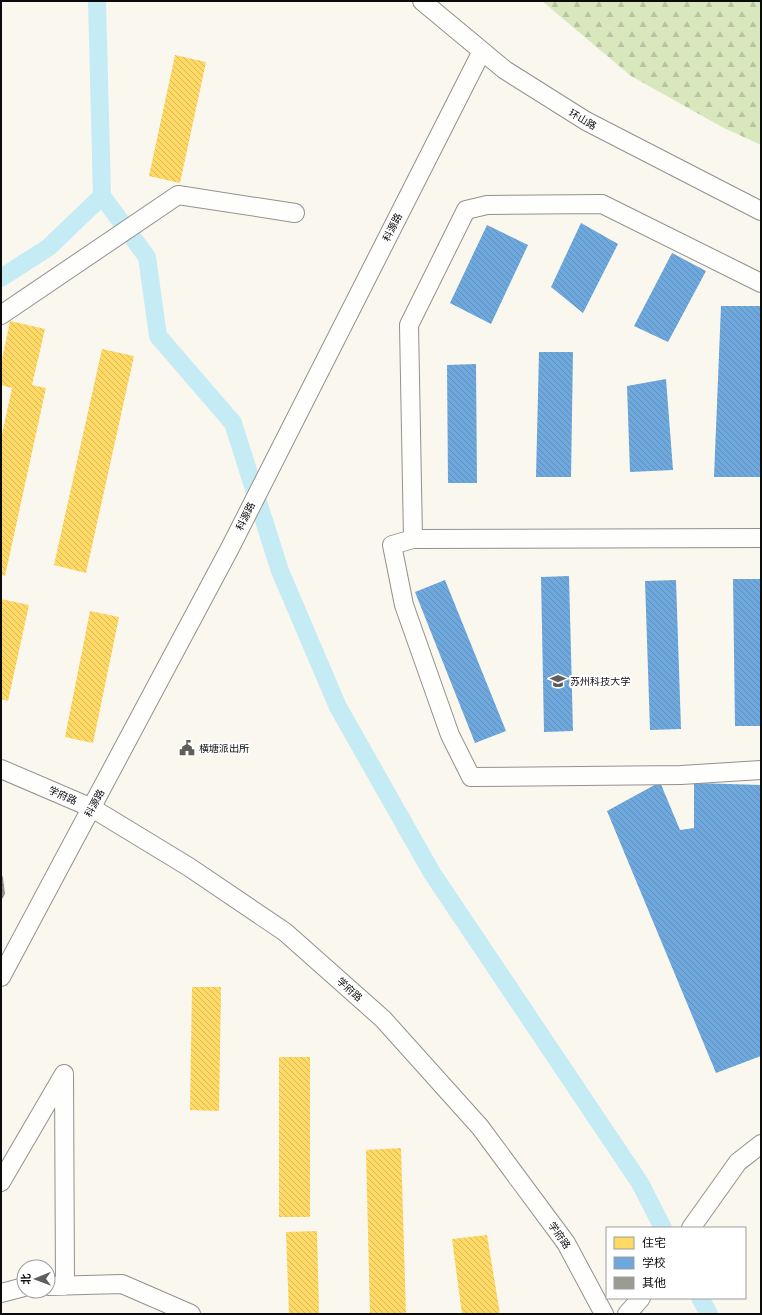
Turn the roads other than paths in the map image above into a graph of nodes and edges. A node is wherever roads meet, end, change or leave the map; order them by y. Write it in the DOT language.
graph roads {
  1 [pos="422,1"];
  2 [pos="482,51"];
  3 [pos="761,211"];
  4 [pos="294,213"];
  5 [pos="761,283"];
  6 [pos="1,315"];
  7 [pos="761,538"];
  8 [pos="413,539"];
  9 [pos="1,769"];
  10 [pos="761,770"];
  11 [pos="92,808"];
  12 [pos="1,977"];
  13 [pos="761,1144"];
  14 [pos="1,1182"];
  15 [pos="692,1227"];
  16 [pos="57,1286"];
  17 [pos="16,1289"];
  18 [pos="1,1293"];
  19 [pos="640,1299"];
  20 [pos="191,1314"];
  21 [pos="604,1314"];
  22 [pos="627,1314"];
  1 -- 2 [label="street, 环山路"];
  2 -- 3 [label="street, 环山路"];
  2 -- 11 [label="street, 科源路"];
  4 -- 6 [label="street"];
  5 -- 8 [label="street"];
  7 -- 8 [label="street"];
  8 -- 10 [label="street"];
  9 -- 11 [label="street, 学府路"];
  11 -- 12 [label="street, 科源路"];
  11 -- 21 [label="street, 学府路"];
  13 -- 15 [label="street"];
  14 -- 16 [label="street"];
  16 -- 20 [label="street"];
  17 -- 18 [label="street"];
  19 -- 22 [label="street"];
}
